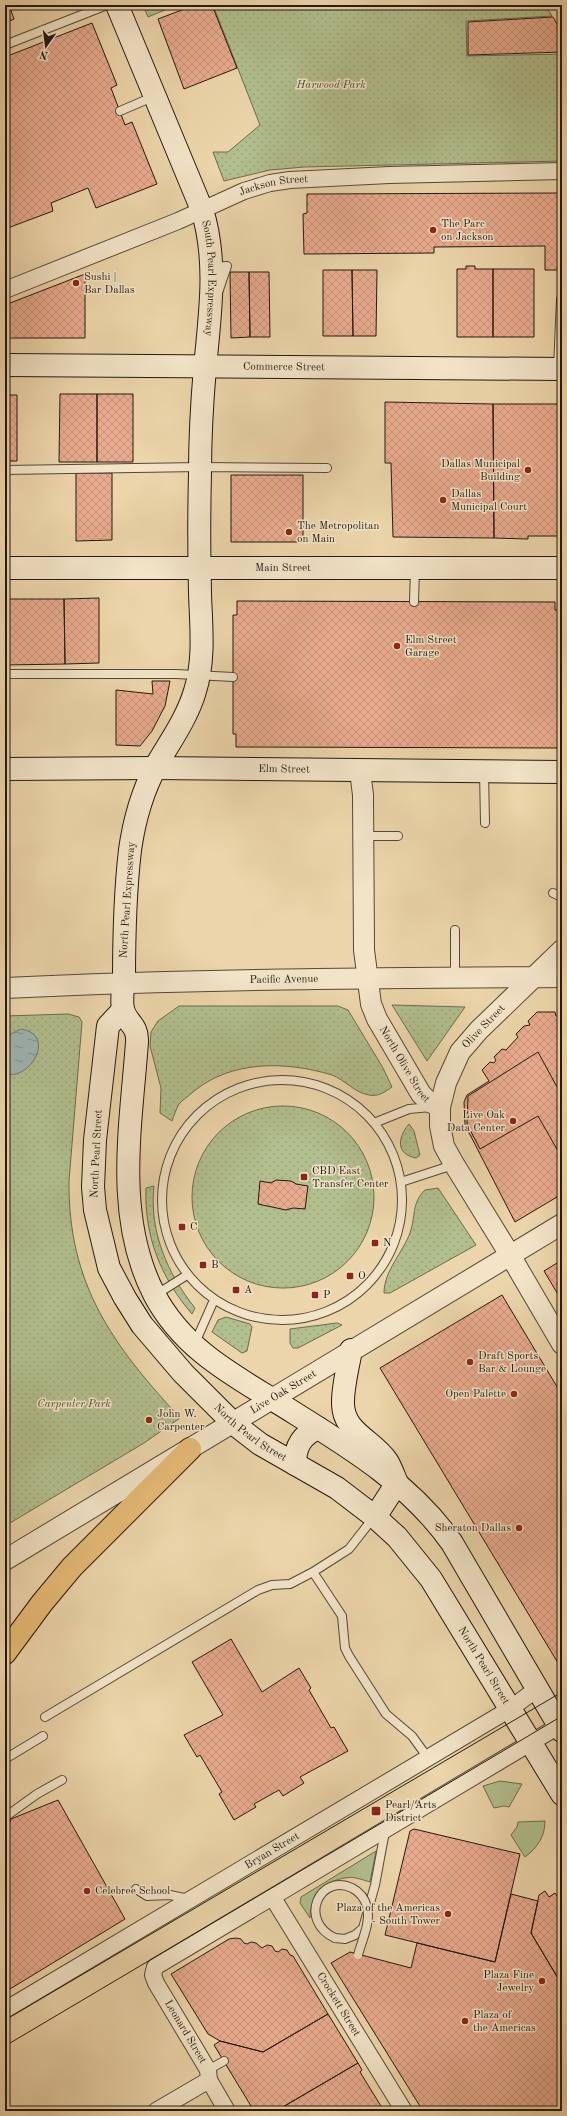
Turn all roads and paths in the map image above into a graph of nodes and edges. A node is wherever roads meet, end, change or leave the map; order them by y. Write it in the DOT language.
graph roads {
  1 [pos="106,5"];
  2 [pos="117,5"];
  3 [pos="5,45"];
  4 [pos="156,95"];
  5 [pos="120,111"];
  6 [pos="562,171"];
  7 [pos="202,210"];
  8 [pos="5,290"];
  9 [pos="561,299"];
  10 [pos="5,365"];
  11 [pos="205,366"];
  12 [pos="560,368"];
  13 [pos="200,467"];
  14 [pos="327,468"];
  15 [pos="5,470"];
  16 [pos="5,568"];
  17 [pos="415,568"];
  18 [pos="562,568"];
  19 [pos="199,569"];
  20 [pos="414,602"];
  21 [pos="5,674"];
  22 [pos="199,675"];
  23 [pos="233,677"];
  24 [pos="155,768"];
  25 [pos="5,769"];
  26 [pos="360,771"];
  27 [pos="484,771"];
  28 [pos="562,772"];
  29 [pos="485,823"];
  30 [pos="364,836"];
  31 [pos="398,836"];
  32 [pos="553,893"];
  33 [pos="562,897"];
  34 [pos="455,930"];
  35 [pos="562,950"];
  36 [pos="562,977"];
  37 [pos="366,978"];
  38 [pos="455,978"];
  39 [pos="532,978"];
  40 [pos="124,982"];
  41 [pos="5,988"];
  42 [pos="123,1010"];
  43 [pos="440,1107"];
  44 [pos="374,1123"];
  45 [pos="454,1164"];
  46 [pos="401,1182"];
  47 [pos="562,1224"];
  48 [pos="510,1255"];
  49 [pos="187,1275"];
  50 [pos="154,1293"];
  51 [pos="214,1300"];
  52 [pos="562,1344"];
  53 [pos="194,1346"];
  54 [pos="351,1350"];
  55 [pos="272,1399"];
  56 [pos="233,1423"];
  57 [pos="318,1428"];
  58 [pos="190,1449"];
  59 [pos="295,1464"];
  60 [pos="397,1483"];
  61 [pos="375,1517"];
  62 [pos="5,1560"];
  63 [pos="313,1572"];
  64 [pos="5,1654"];
  65 [pos="538,1688"];
  66 [pos="510,1709"];
  67 [pos="45,1717"];
  68 [pos="561,1727"];
  69 [pos="42,1736"];
  70 [pos="531,1744"];
  71 [pos="428,1758"];
  72 [pos="5,1759"];
  73 [pos="62,1780"];
  74 [pos="562,1794"];
  75 [pos="5,1818"];
  76 [pos="385,1830"];
  77 [pos="136,1890"];
  78 [pos="273,1898"];
  79 [pos="190,1899"];
  80 [pos="358,1955"];
  81 [pos="5,2010"];
  82 [pos="224,2061"];
  83 [pos="208,2075"];
  84 [pos="156,2111"];
  85 [pos="227,2111"];
  86 [pos="404,2111"];
  1 -- 3 [label="lane"];
  2 -- 4 [label="main road, South Pearl Expressway"];
  4 -- 5 [label="lane"];
  4 -- 7 [label="main road, South Pearl Expressway"];
  6 -- 7 [label="street, Jackson Street"];
  7 -- 8 [label="street, Jackson Street"];
  7 -- 11 [label="main road, South Pearl Expressway"];
  9 -- 12 [label="lane"];
  10 -- 11 [label="main road, Commerce Street"];
  11 -- 12 [label="main road, Commerce Street"];
  11 -- 13 [label="main road, South Pearl Expressway"];
  13 -- 14 [label="lane"];
  13 -- 15 [label="lane"];
  13 -- 19 [label="main road, South Pearl Expressway"];
  16 -- 19 [label="main road, Main Street"];
  17 -- 18 [label="main road, Main Street"];
  17 -- 19 [label="main road, Main Street"];
  17 -- 20 [label="lane"];
  19 -- 22 [label="main road, North Pearl Expressway"];
  21 -- 22 [label="lane"];
  22 -- 23 [label="lane"];
  22 -- 24 [label="main road, North Pearl Expressway"];
  24 -- 25 [label="main road, Elm Street"];
  24 -- 26 [label="main road, Elm Street"];
  24 -- 40 [label="main road, North Pearl Expressway"];
  26 -- 27 [label="main road, Elm Street"];
  26 -- 30 [label="street, North Olive Street"];
  27 -- 28 [label="main road, Elm Street"];
  27 -- 29 [label="lane"];
  30 -- 31 [label="lane"];
  30 -- 37 [label="street, North Olive Street"];
  32 -- 33 [label="lane"];
  34 -- 38 [label="lane"];
  35 -- 39 [label="street, Olive Street"];
  36 -- 39 [label="street, Pacific Avenue"];
  37 -- 38 [label="street, Pacific Avenue"];
  37 -- 40 [label="street, Pacific Avenue"];
  37 -- 43 [label="street, North Olive Street"];
  38 -- 39 [label="street, Pacific Avenue"];
  39 -- 43 [label="street, Olive Street"];
  40 -- 41 [label="street, Pacific Avenue"];
  40 -- 42 [label="main road"];
  42 -- 50 [label="main road"];
  42 -- 56 [label="main road, North Pearl Street"];
  43 -- 44 [label="lane"];
  43 -- 45 [label="street, North Olive Street"];
  44 -- 46 [label="lane"];
  44 -- 49 [label="lane"];
  45 -- 46 [label="lane"];
  45 -- 48 [label="street, North Olive Street"];
  46 -- 51 [label="lane"];
  47 -- 48 [label="street, Live Oak Street"];
  48 -- 52 [label="street, North Olive Street"];
  48 -- 54 [label="street, Live Oak Street"];
  49 -- 50 [label="lane"];
  49 -- 51 [label="lane"];
  50 -- 53 [label="main road"];
  51 -- 53 [label="lane"];
  53 -- 55 [label="main road"];
  54 -- 55 [label="street, Live Oak Street"];
  54 -- 60 [label="main road"];
  55 -- 56 [label="street, Live Oak Street"];
  55 -- 57 [label="main road"];
  56 -- 58 [label="street, Live Oak Street"];
  56 -- 59 [label="main road, North Pearl Street"];
  57 -- 59 [label="main road"];
  57 -- 60 [label="main road"];
  58 -- 62 [label="street, Live Oak Street"];
  58 -- 64 [label="highway"];
  59 -- 61 [label="main road, North Pearl Street"];
  60 -- 61 [label="main road"];
  60 -- 65 [label="main road"];
  61 -- 63 [label="lane"];
  61 -- 66 [label="main road, North Pearl Street"];
  63 -- 67 [label="lane"];
  63 -- 71 [label="lane"];
  65 -- 66 [label="street, Bryan Street"];
  65 -- 68 [label="main road"];
  66 -- 70 [label="main road, North Pearl Street"];
  66 -- 71 [label="street, Bryan Street"];
  68 -- 70 [label="street"];
  69 -- 72 [label="lane"];
  70 -- 74 [label="main road, North Pearl Street"];
  70 -- 76 [label="street"];
  71 -- 79 [label="street, Bryan Street"];
  73 -- 75 [label="lane"];
  76 -- 78 [label="street"];
  76 -- 80 [label="lane, bridge"];
  77 -- 79 [label="lane"];
  78 -- 83 [label="street, Leonard Street"];
  78 -- 86 [label="street, Crockett Street"];
  79 -- 81 [label="street, Bryan Street"];
  82 -- 83 [label="lane"];
  83 -- 84 [label="street"];
  83 -- 85 [label="street, Leonard Street"];
}
